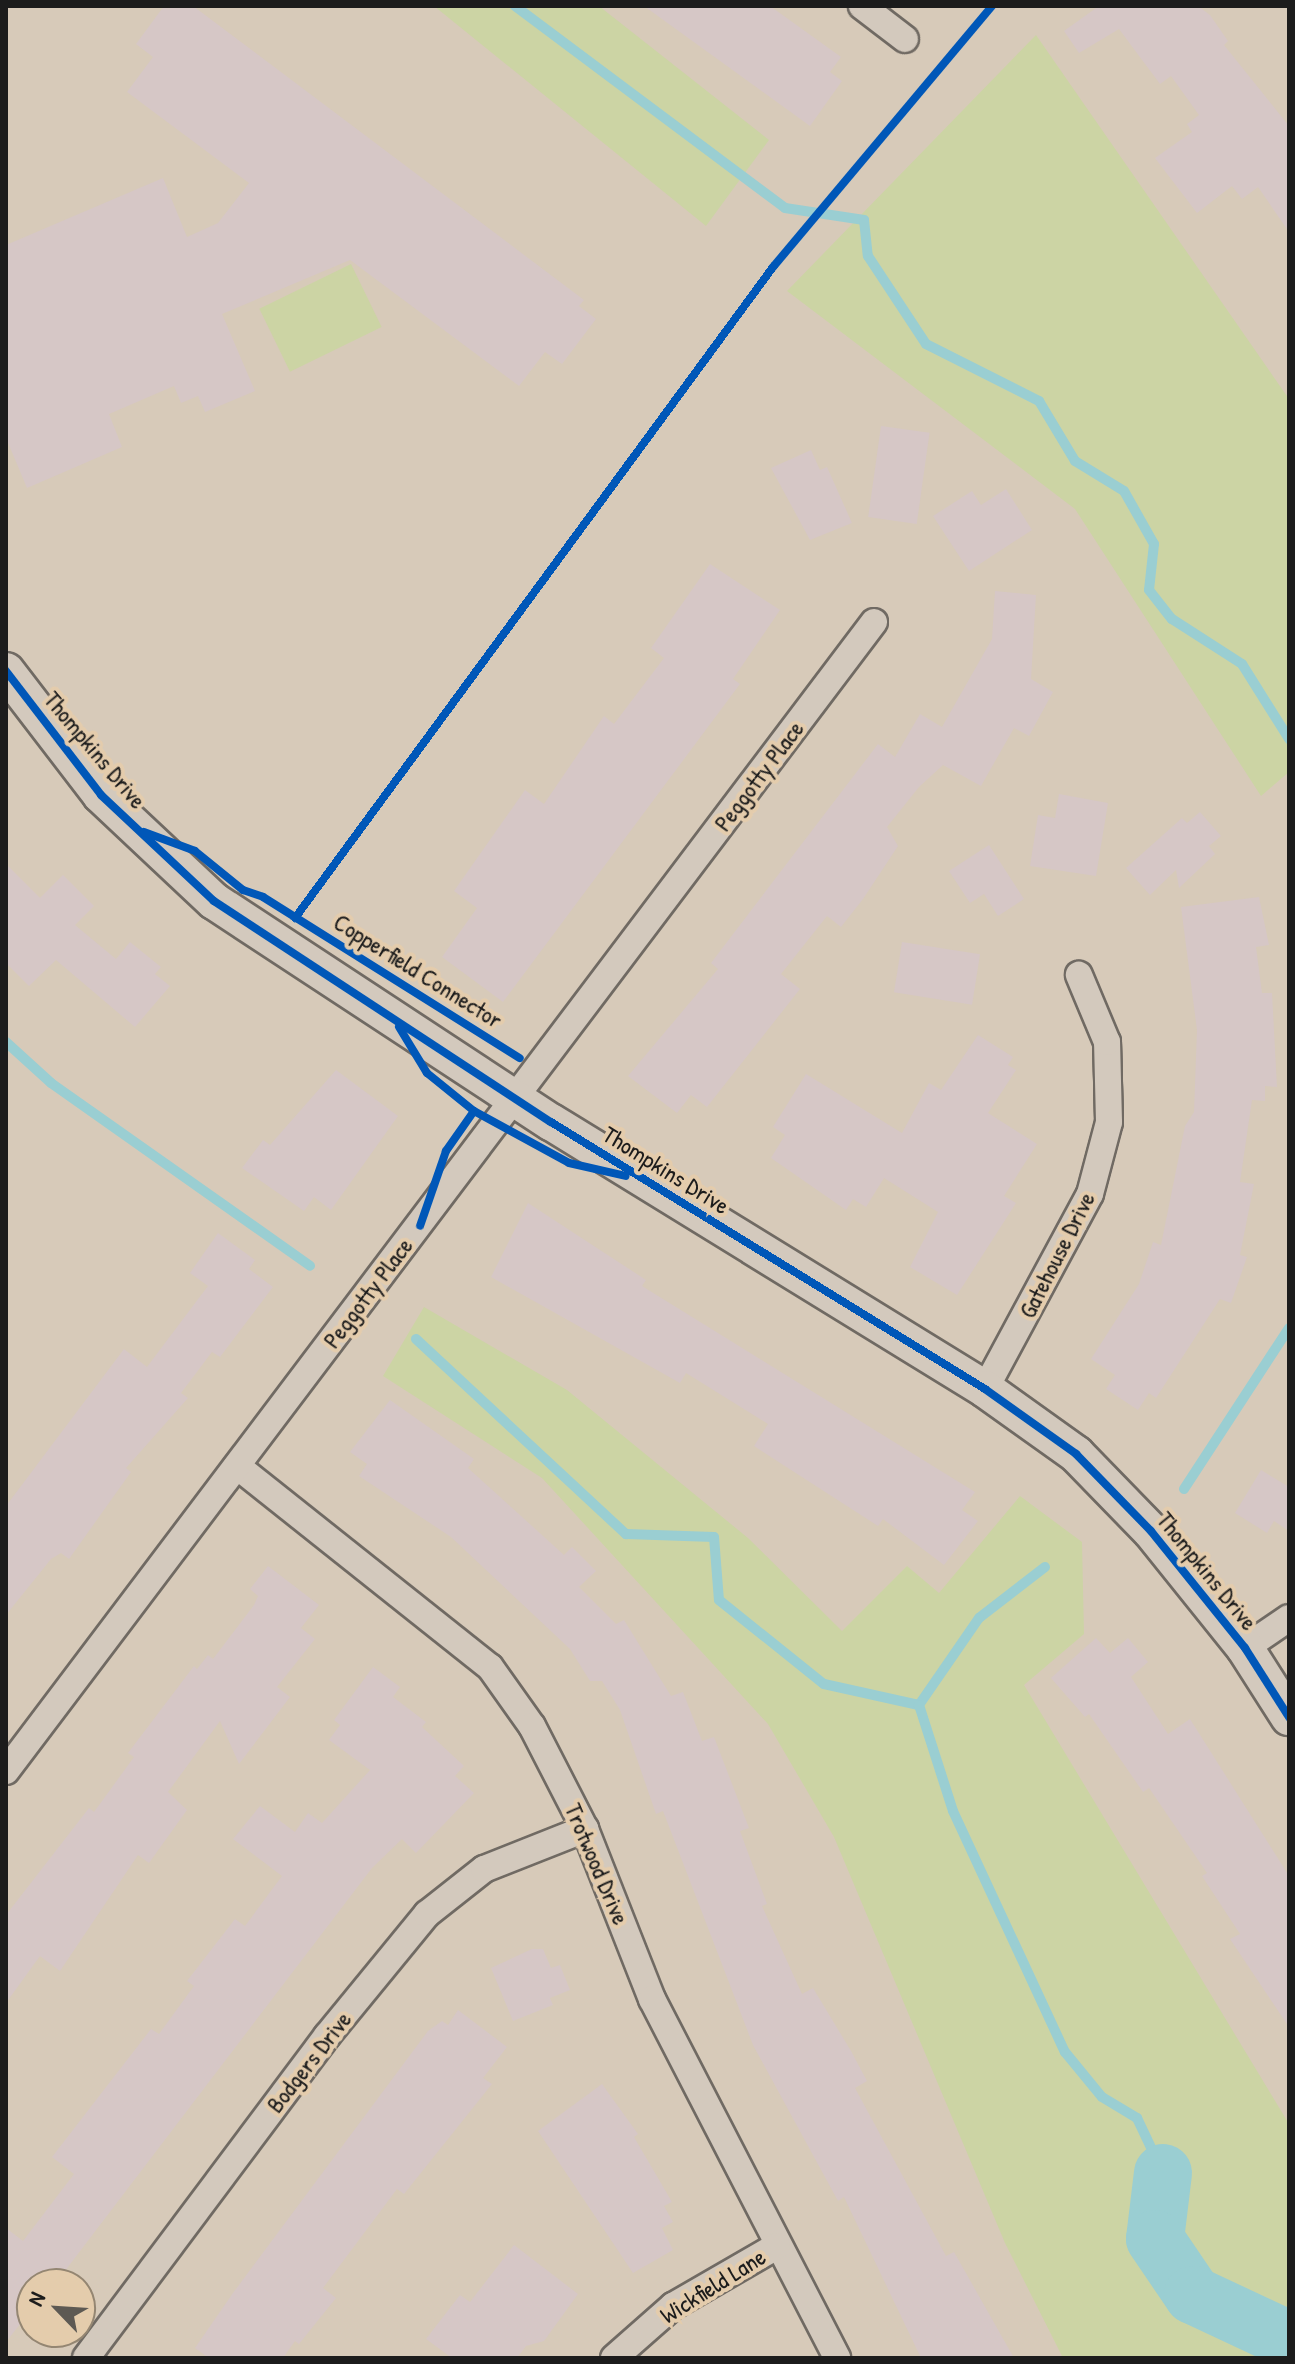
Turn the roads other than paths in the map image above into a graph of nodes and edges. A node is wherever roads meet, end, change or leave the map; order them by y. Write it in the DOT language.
graph roads {
  1 [pos="862,6"];
  2 [pos="905,39"];
  3 [pos="874,622"];
  4 [pos="6,671"];
  5 [pos="1079,975"];
  6 [pos="516,1099"];
  7 [pos="985,1389"];
  8 [pos="237,1466"];
  9 [pos="1289,1618"];
  10 [pos="1245,1648"];
  11 [pos="1289,1717"];
  12 [pos="6,1771"];
  13 [pos="585,1829"];
  14 [pos="777,2246"];
  15 [pos="86,2358"];
  16 [pos="614,2358"];
  17 [pos="837,2358"];
  1 -- 2 [label="street"];
  3 -- 6 [label="street, Peggotty Place"];
  4 -- 6 [label="street, Thompkins Drive"];
  5 -- 7 [label="street, Gatehouse Drive"];
  6 -- 7 [label="street, Thompkins Drive"];
  6 -- 8 [label="street, Peggotty Place"];
  7 -- 10 [label="street, Thompkins Drive"];
  8 -- 12 [label="street, Peggotty Place"];
  8 -- 13 [label="street, Trotwood Drive"];
  9 -- 10 [label="street"];
  10 -- 11 [label="street, Thompkins Drive"];
  13 -- 14 [label="street, Trotwood Drive"];
  13 -- 15 [label="street, Bodgers Drive"];
  14 -- 16 [label="street, Wickfield Lane"];
  14 -- 17 [label="street, Trotwood Drive"];
}
